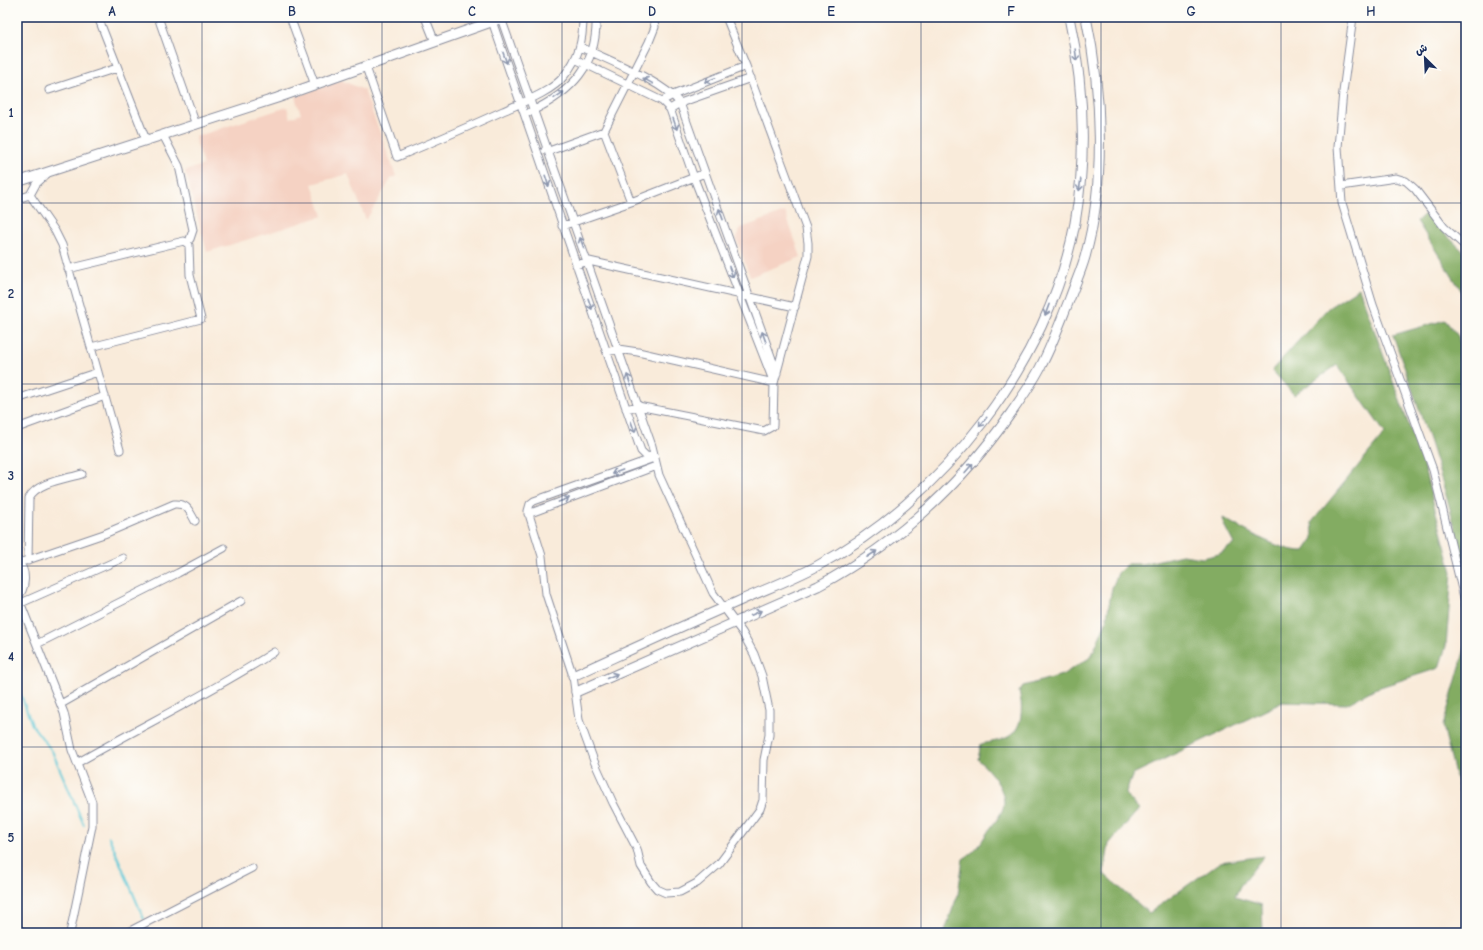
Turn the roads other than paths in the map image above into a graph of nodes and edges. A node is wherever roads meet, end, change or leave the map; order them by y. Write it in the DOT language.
graph roads {
  1 [pos="98,17"];
  2 [pos="158,17"];
  3 [pos="290,17"];
  4 [pos="425,17"];
  5 [pos="583,17"];
  6 [pos="596,17"];
  7 [pos="653,17"];
  8 [pos="726,17"];
  9 [pos="1069,17"];
  10 [pos="1086,17"];
  11 [pos="1352,17"];
  12 [pos="503,18"];
  13 [pos="486,21"];
  14 [pos="434,42"];
  15 [pos="581,47"];
  16 [pos="592,53"];
  17 [pos="576,59"];
  18 [pos="587,65"];
  19 [pos="366,66"];
  20 [pos="746,66"];
  21 [pos="117,68"];
  22 [pos="634,72"];
  23 [pos="751,78"];
  24 [pos="628,84"];
  25 [pos="315,85"];
  26 [pos="50,90"];
  27 [pos="673,94"];
  28 [pos="530,98"];
  29 [pos="662,101"];
  30 [pos="521,103"];
  31 [pos="680,103"];
  32 [pos="670,109"];
  33 [pos="534,110"];
  34 [pos="525,114"];
  35 [pos="196,125"];
  36 [pos="604,132"];
  37 [pos="163,135"];
  38 [pos="146,140"];
  39 [pos="537,149"];
  40 [pos="549,151"];
  41 [pos="50,171"];
  42 [pos="705,173"];
  43 [pos="694,178"];
  44 [pos="17,182"];
  45 [pos="1341,186"];
  46 [pos="30,195"];
  47 [pos="17,199"];
  48 [pos="630,202"];
  49 [pos="575,222"];
  50 [pos="562,226"];
  51 [pos="190,239"];
  52 [pos="1466,247"];
  53 [pos="589,261"];
  54 [pos="576,265"];
  55 [pos="68,269"];
  56 [pos="739,294"];
  57 [pos="749,296"];
  58 [pos="795,307"];
  59 [pos="91,347"];
  60 [pos="618,349"];
  61 [pos="607,352"];
  62 [pos="98,372"];
  63 [pos="774,375"];
  64 [pos="774,383"];
  65 [pos="105,396"];
  66 [pos="20,398"];
  67 [pos="638,406"];
  68 [pos="626,409"];
  69 [pos="17,428"];
  70 [pos="120,450"];
  71 [pos="654,457"];
  72 [pos="656,466"];
  73 [pos="82,474"];
  74 [pos="596,479"];
  75 [pos="599,488"];
  76 [pos="528,514"];
  77 [pos="195,521"];
  78 [pos="224,548"];
  79 [pos="123,558"];
  80 [pos="28,561"];
  81 [pos="18,563"];
  82 [pos="18,599"];
  83 [pos="241,601"];
  84 [pos="1466,606"];
  85 [pos="722,608"];
  86 [pos="734,622"];
  87 [pos="37,644"];
  88 [pos="274,652"];
  89 [pos="573,676"];
  90 [pos="576,692"];
  91 [pos="61,704"];
  92 [pos="77,763"];
  93 [pos="252,868"];
  94 [pos="17,929"];
  95 [pos="23,933"];
  96 [pos="70,933"];
  97 [pos="126,933"];
  1 -- 21 [label="street"];
  2 -- 35 [label="street"];
  3 -- 25 [label="street"];
  4 -- 14 [label="street"];
  5 -- 15 [label="street"];
  6 -- 16 [label="street"];
  7 -- 22 [label="street"];
  8 -- 20 [label="street"];
  9 -- 85 [label="street, one-way"];
  86 -- 10 [label="street, one-way"];
  11 -- 45 [label="street"];
  12 -- 13 [label="street"];
  12 -- 28 [label="street"];
  13 -- 14 [label="street"];
  13 -- 30 [label="street, one-way"];
  14 -- 19 [label="street"];
  15 -- 16 [label="street"];
  15 -- 17 [label="street"];
  16 -- 18 [label="street"];
  16 -- 22 [label="street"];
  17 -- 18 [label="street"];
  17 -- 28 [label="street"];
  18 -- 24 [label="street"];
  33 -- 18 [label="street, one-way"];
  19 -- 25 [label="street"];
  19 -- 30 [label="street"];
  20 -- 23 [label="street"];
  20 -- 27 [label="street, one-way"];
  21 -- 26 [label="street"];
  21 -- 38 [label="street"];
  22 -- 24 [label="street"];
  27 -- 22 [label="street, one-way"];
  23 -- 31 [label="street"];
  23 -- 58 [label="street"];
  24 -- 29 [label="street"];
  24 -- 36 [label="street"];
  25 -- 35 [label="street"];
  27 -- 29 [label="street"];
  27 -- 31 [label="street"];
  28 -- 30 [label="street"];
  28 -- 33 [label="street"];
  29 -- 32 [label="street"];
  30 -- 34 [label="street"];
  31 -- 32 [label="street"];
  31 -- 42 [label="street"];
  32 -- 43 [label="street, one-way"];
  33 -- 34 [label="street"];
  33 -- 40 [label="street"];
  34 -- 39 [label="street"];
  35 -- 37 [label="street"];
  36 -- 40 [label="street"];
  36 -- 48 [label="street"];
  37 -- 38 [label="street"];
  37 -- 51 [label="street"];
  38 -- 41 [label="street"];
  39 -- 40 [label="street"];
  39 -- 50 [label="street, one-way"];
  40 -- 49 [label="street"];
  41 -- 44 [label="street"];
  41 -- 46 [label="street"];
  42 -- 43 [label="street"];
  57 -- 42 [label="street, one-way"];
  43 -- 48 [label="street"];
  43 -- 56 [label="street, one-way"];
  45 -- 52 [label="street"];
  45 -- 84 [label="street"];
  46 -- 47 [label="street"];
  46 -- 55 [label="street"];
  48 -- 49 [label="street"];
  49 -- 50 [label="street"];
  53 -- 49 [label="street, one-way"];
  50 -- 54 [label="street"];
  53 -- 54 [label="street"];
  53 -- 56 [label="street"];
  53 -- 60 [label="street"];
  54 -- 61 [label="street, one-way"];
  55 -- 59 [label="street"];
  55 -- 59 [label="street"];
  56 -- 57 [label="street"];
  56 -- 63 [label="street"];
  57 -- 58 [label="street"];
  63 -- 57 [label="street, one-way"];
  58 -- 63 [label="street"];
  59 -- 62 [label="street"];
  60 -- 61 [label="street"];
  60 -- 64 [label="street"];
  67 -- 60 [label="street, one-way"];
  61 -- 68 [label="street"];
  62 -- 65 [label="street"];
  62 -- 66 [label="street"];
  63 -- 64 [label="street"];
  64 -- 67 [label="street"];
  65 -- 69 [label="street"];
  65 -- 70 [label="street"];
  67 -- 68 [label="street"];
  67 -- 71 [label="street"];
  68 -- 71 [label="street, one-way"];
  71 -- 72 [label="street"];
  71 -- 74 [label="street, one-way"];
  72 -- 75 [label="street"];
  72 -- 85 [label="street"];
  73 -- 80 [label="street"];
  74 -- 75 [label="street"];
  74 -- 76 [label="street"];
  76 -- 75 [label="street, one-way"];
  76 -- 89 [label="street"];
  77 -- 80 [label="street"];
  78 -- 87 [label="street"];
  79 -- 82 [label="street"];
  80 -- 81 [label="street"];
  81 -- 82 [label="street"];
  82 -- 87 [label="street"];
  83 -- 91 [label="street"];
  85 -- 86 [label="street"];
  85 -- 89 [label="street"];
  90 -- 86 [label="street, one-way"];
  86 -- 90 [label="street"];
  87 -- 91 [label="street"];
  88 -- 92 [label="street"];
  89 -- 90 [label="street"];
  91 -- 92 [label="street"];
  92 -- 96 [label="street"];
  93 -- 97 [label="street"];
  94 -- 95 [label="street"];
}
